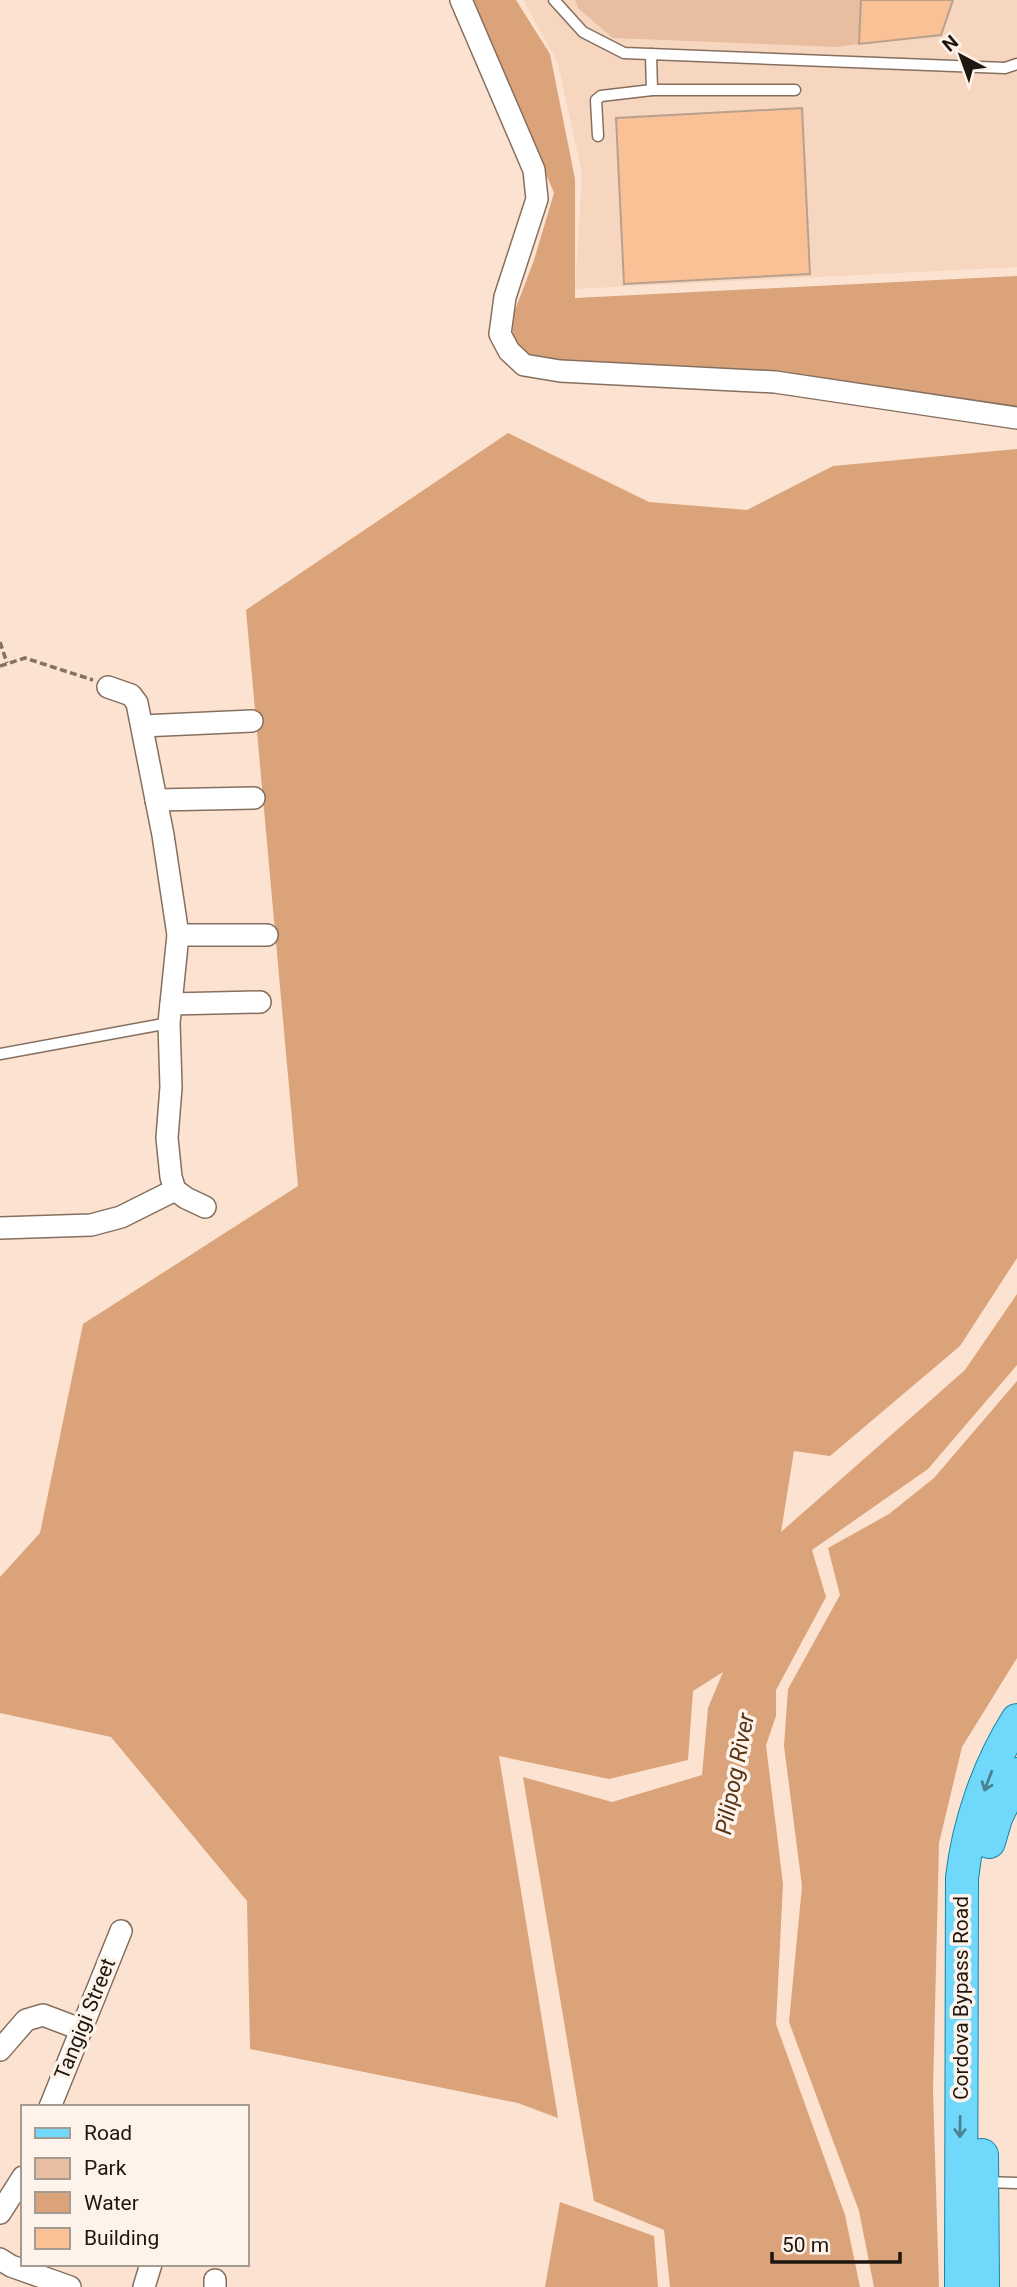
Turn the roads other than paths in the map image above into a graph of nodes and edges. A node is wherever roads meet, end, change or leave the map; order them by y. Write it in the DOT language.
graph roads {
  1 [pos="461,0"];
  2 [pos="554,0"];
  3 [pos="651,54"];
  4 [pos="1017,64"];
  5 [pos="652,90"];
  6 [pos="795,90"];
  7 [pos="598,136"];
  8 [pos="1017,418"];
  9 [pos="108,687"];
  10 [pos="253,720"];
  11 [pos="142,726"];
  12 [pos="254,797"];
  13 [pos="156,800"];
  14 [pos="178,935"];
  15 [pos="267,935"];
  16 [pos="260,1002"];
  17 [pos="170,1014"];
  18 [pos="0,1054"];
  19 [pos="175,1190"];
  20 [pos="205,1207"];
  21 [pos="0,1228"];
  22 [pos="1017,1720"];
  23 [pos="1017,1774"];
  24 [pos="121,1931"];
  25 [pos="80,2029"];
  26 [pos="972,2044"];
  27 [pos="0,2050"];
  28 [pos="51,2105"];
  29 [pos="21,2180"];
  30 [pos="982,2181"];
  31 [pos="1017,2183"];
  32 [pos="0,2213"];
  33 [pos="0,2259"];
  34 [pos="150,2266"];
  35 [pos="66,2278"];
  36 [pos="145,2287"];
  37 [pos="961,2287"];
  38 [pos="983,2287"];
  1 -- 8 [label="street"];
  2 -- 3 [label="lane"];
  3 -- 4 [label="lane"];
  3 -- 5 [label="lane"];
  5 -- 6 [label="lane"];
  5 -- 7 [label="lane"];
  9 -- 11 [label="street"];
  10 -- 11 [label="street"];
  11 -- 13 [label="street"];
  12 -- 13 [label="street"];
  13 -- 14 [label="street"];
  14 -- 15 [label="street"];
  14 -- 17 [label="street"];
  16 -- 17 [label="street"];
  17 -- 18 [label="lane"];
  17 -- 19 [label="street"];
  19 -- 20 [label="street"];
  19 -- 21 [label="street"];
  22 -- 26 [label="main road, Cordova Bypass Road, one-way"];
  23 -- 26 [label="main road, Cordova Bypass Road"];
  24 -- 25 [label="street, Tangigi Street"];
  25 -- 27 [label="street"];
  25 -- 28 [label="street, Tangigi Street"];
  26 -- 30 [label="main road, Cordova Bypass Road"];
  26 -- 37 [label="main road, Cordova Bypass Road, one-way"];
  29 -- 32 [label="street"];
  30 -- 31 [label="lane"];
  30 -- 38 [label="main road, Cordova Bypass Road"];
  33 -- 35 [label="street"];
  34 -- 36 [label="street"];
}
